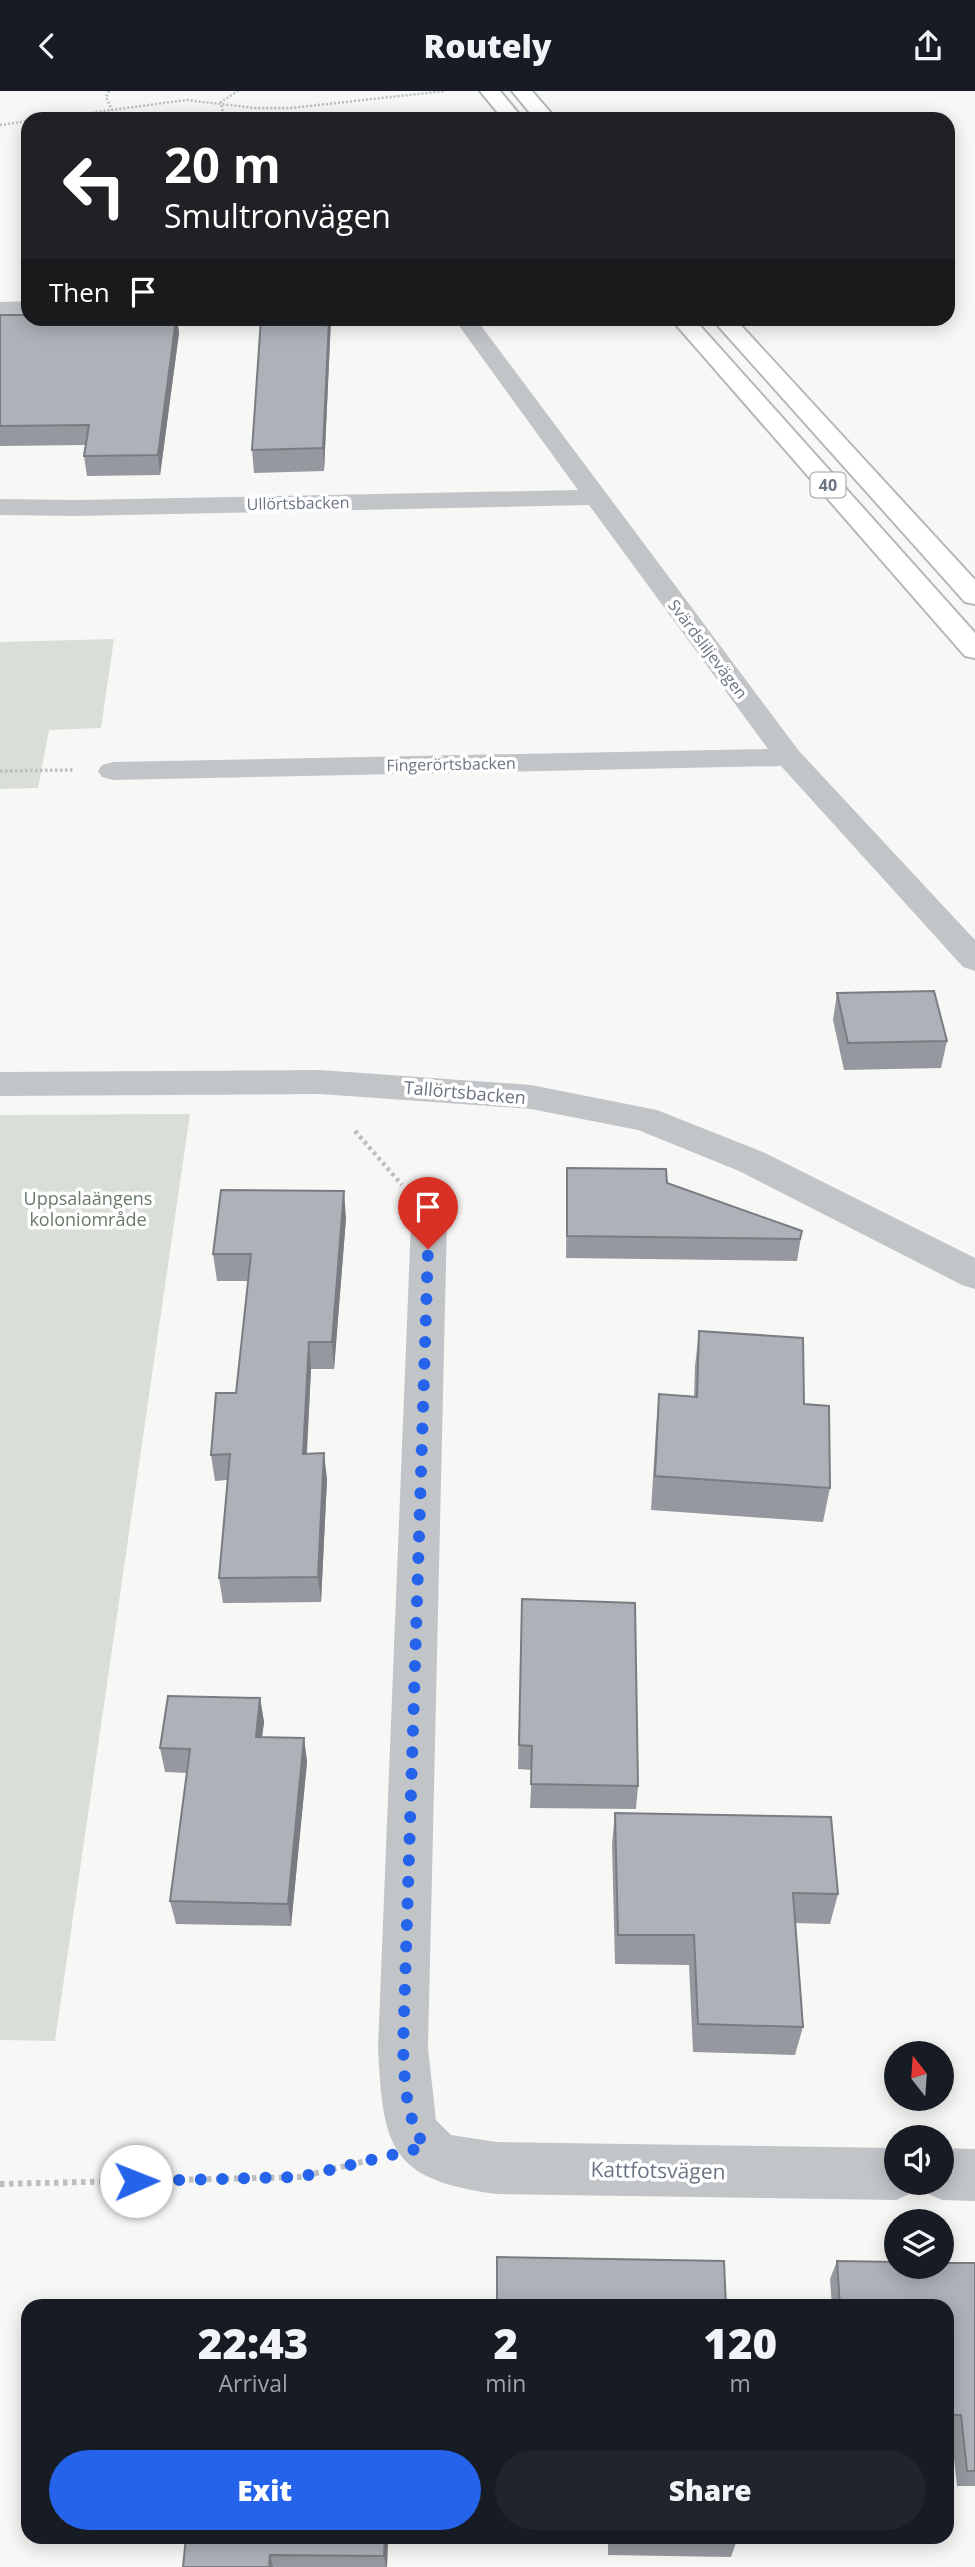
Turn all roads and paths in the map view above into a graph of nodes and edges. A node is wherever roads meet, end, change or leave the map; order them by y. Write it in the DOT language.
graph roads {
  1 [pos="109,91"];
  2 [pos="239,91"];
  3 [pos="490,91"];
  4 [pos="522,91"];
  5 [pos="445,92"];
  6 [pos="220,102"];
  7 [pos="112,110"];
  8 [pos="97,112"];
  9 [pos="222,112"];
  10 [pos="507,112"];
  11 [pos="540,112"];
  12 [pos="21,122"];
  13 [pos="0,125"];
  14 [pos="21,308"];
  15 [pos="0,309"];
  16 [pos="470,326"];
  17 [pos="688,326"];
  18 [pos="729,326"];
  19 [pos="596,497"];
  20 [pos="0,507"];
  21 [pos="975,596"];
  22 [pos="975,650"];
  23 [pos="789,757"];
  24 [pos="42,769"];
  25 [pos="0,771"];
  26 [pos="113,772"];
  27 [pos="975,960"];
  28 [pos="320,1082"];
  29 [pos="0,1084"];
  30 [pos="429,1221"];
  31 [pos="901,1239"];
  32 [pos="975,1247"];
  33 [pos="975,1275"];
  34 [pos="425,2147"];
  35 [pos="884,2173"];
  36 [pos="954,2174"];
  37 [pos="975,2175"];
  38 [pos="0,2184"];
  1 -- 7 [label="path"];
  2 -- 6 [label="path"];
  3 -- 10 [label="highway"];
  4 -- 11 [label="highway"];
  5 -- 6 [label="path"];
  6 -- 7 [label="path"];
  6 -- 9 [label="path"];
  7 -- 8 [label="path"];
  12 -- 13 [label="path"];
  14 -- 15 [label="street"];
  16 -- 19 [label="street, Svärdsliljevägen"];
  17 -- 22 [label="highway, 40"];
  18 -- 21 [label="highway"];
  19 -- 20 [label="street, Ullörtsbacken"];
  19 -- 23 [label="street, Svärdsliljevägen"];
  23 -- 26 [label="street, Fingerörtsbacken"];
  23 -- 27 [label="street, Svärdsliljevägen"];
  24 -- 25 [label="path"];
  28 -- 29 [label="street, Tallörtsbacken"];
  28 -- 30 [label="path"];
  28 -- 31 [label="street, Tallörtsbacken"];
  30 -- 34 [label="street"];
  31 -- 32 [label="street, Tallörtsbacken"];
  31 -- 33 [label="street, Tallörtsbacken"];
  34 -- 35 [label="street, Kattfotsvägen"];
  34 -- 38 [label="path"];
  36 -- 37 [label="street"];
}
